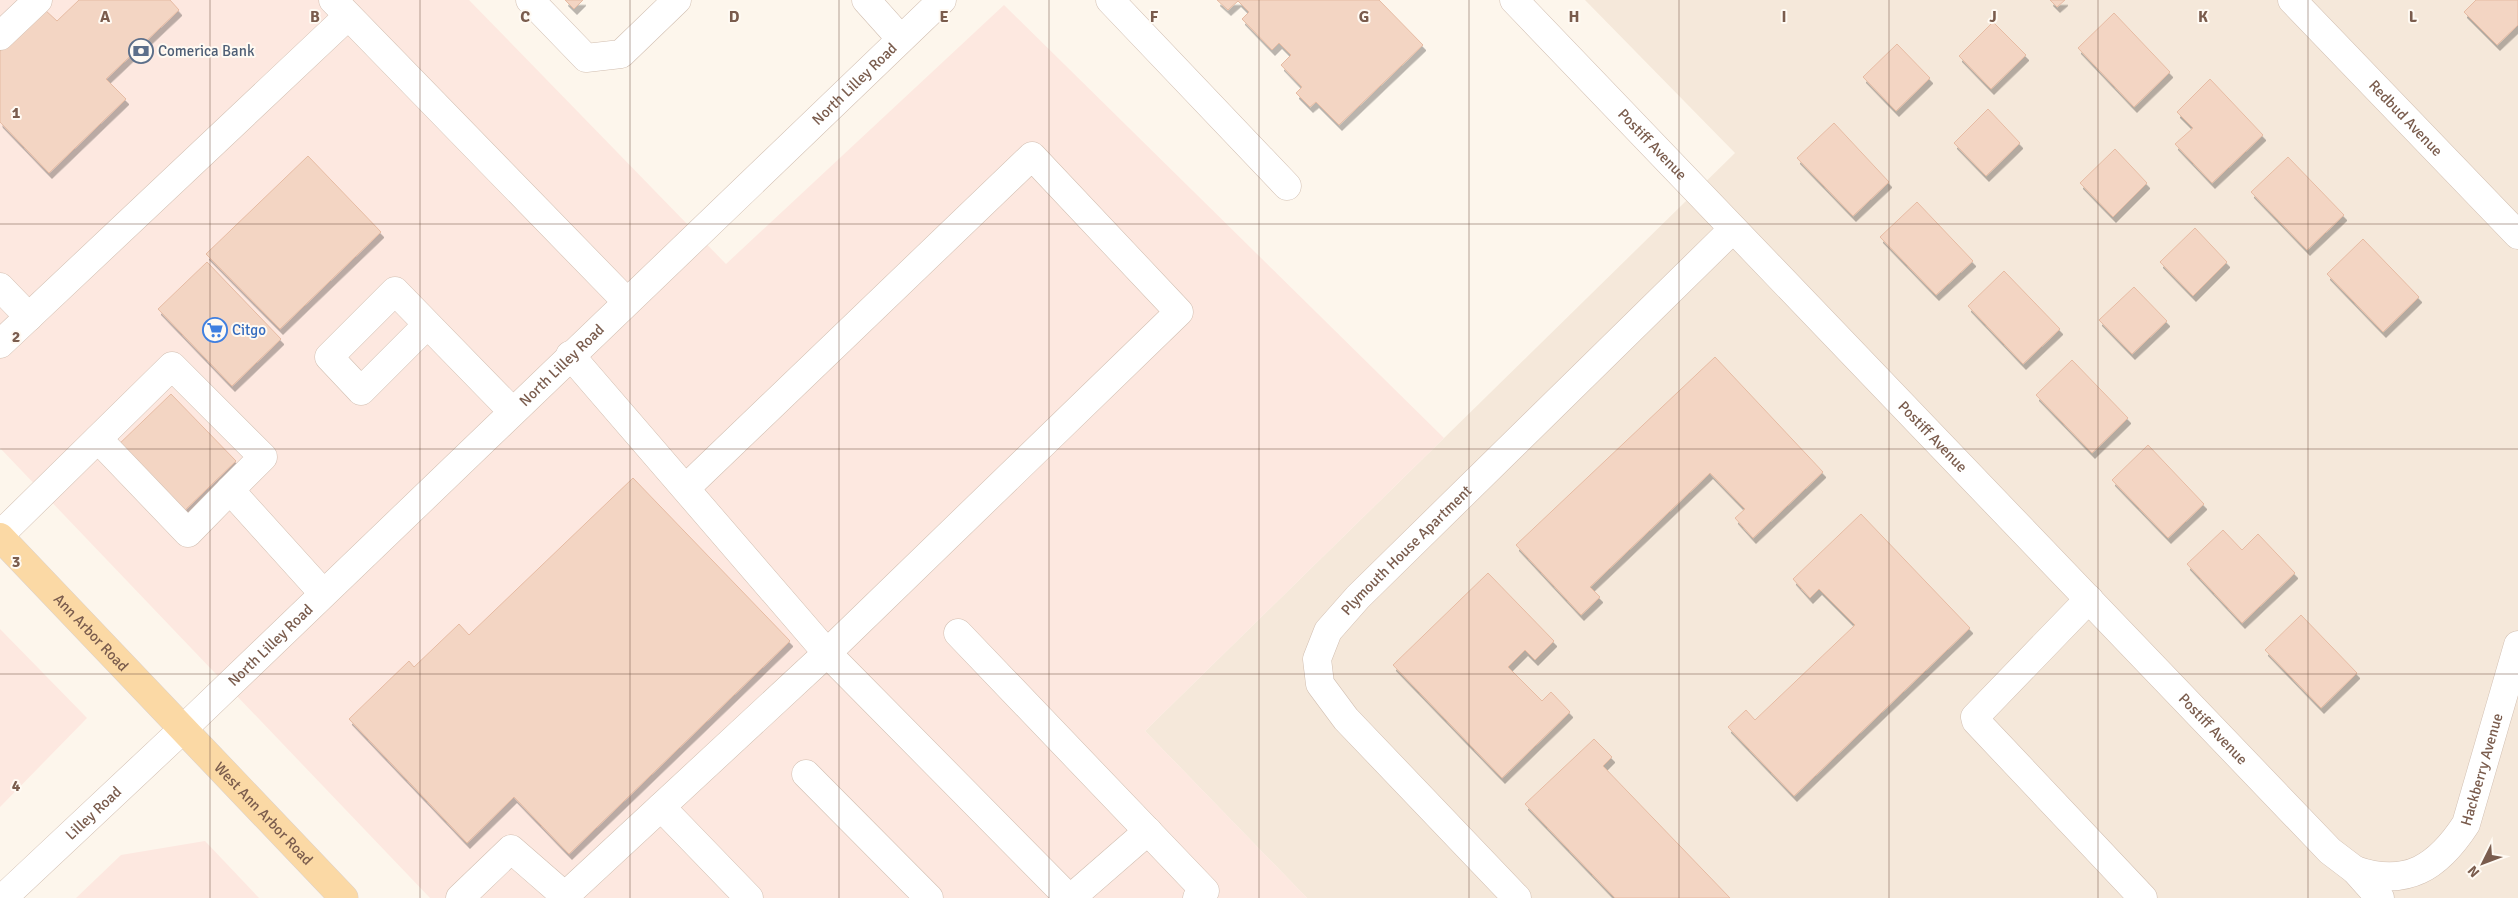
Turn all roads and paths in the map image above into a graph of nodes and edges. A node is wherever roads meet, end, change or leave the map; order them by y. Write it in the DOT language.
graph roads {
  1 [pos="38,0"];
  2 [pos="530,0"];
  3 [pos="677,0"];
  4 [pos="866,0"];
  5 [pos="942,0"];
  6 [pos="1110,0"];
  7 [pos="1514,0"];
  8 [pos="2292,0"];
  9 [pos="341,8"];
  10 [pos="0,36"];
  11 [pos="900,38"];
  12 [pos="1287,186"];
  13 [pos="1733,229"];
  14 [pos="2518,236"];
  15 [pos="0,287"];
  16 [pos="626,301"];
  17 [pos="29,317"];
  18 [pos="427,325"];
  19 [pos="0,344"];
  20 [pos="570,355"];
  21 [pos="512,412"];
  22 [pos="98,439"];
  23 [pos="686,488"];
  24 [pos="230,490"];
  25 [pos="0,536"];
  26 [pos="323,593"];
  27 [pos="2089,599"];
  28 [pos="958,633"];
  29 [pos="2518,645"];
  30 [pos="827,653"];
  31 [pos="183,730"];
  32 [pos="806,774"];
  33 [pos="661,807"];
  34 [pos="1148,831"];
  35 [pos="2356,870"];
  36 [pos="566,897"];
  37 [pos="2,898"];
  38 [pos="344,898"];
  39 [pos="460,898"];
  40 [pos="749,898"];
  41 [pos="929,898"];
  42 [pos="1070,898"];
  43 [pos="1197,898"];
  44 [pos="1517,898"];
  45 [pos="2143,898"];
  46 [pos="2380,898"];
  1 -- 10 [label="street"];
  2 -- 3 [label="street"];
  4 -- 11 [label="street"];
  5 -- 11 [label="street, North Lilley Road"];
  6 -- 12 [label="street"];
  7 -- 13 [label="street, Postiff Avenue"];
  8 -- 14 [label="street, Redbud Avenue"];
  9 -- 16 [label="street"];
  9 -- 17 [label="street"];
  11 -- 16 [label="street, North Lilley Road"];
  13 -- 27 [label="street, Postiff Avenue"];
  13 -- 44 [label="street, Plymouth House Apartment"];
  15 -- 17 [label="street"];
  16 -- 20 [label="street, North Lilley Road"];
  17 -- 19 [label="street"];
  18 -- 21 [label="street"];
  20 -- 21 [label="street, North Lilley Road"];
  20 -- 23 [label="street"];
  21 -- 26 [label="street, North Lilley Road"];
  22 -- 24 [label="street"];
  22 -- 24 [label="street"];
  22 -- 25 [label="street"];
  23 -- 30 [label="street"];
  23 -- 30 [label="street"];
  24 -- 26 [label="street"];
  25 -- 31 [label="main road, Ann Arbor Road"];
  26 -- 31 [label="street, North Lilley Road"];
  27 -- 35 [label="street, Postiff Avenue"];
  27 -- 45 [label="street"];
  28 -- 34 [label="street"];
  29 -- 35 [label="street, Hackberry Avenue"];
  30 -- 33 [label="street"];
  30 -- 42 [label="street"];
  31 -- 37 [label="street, Lilley Road"];
  31 -- 38 [label="main road, West Ann Arbor Road"];
  32 -- 41 [label="street"];
  33 -- 36 [label="street"];
  33 -- 40 [label="street"];
  34 -- 42 [label="street"];
  34 -- 43 [label="street"];
  35 -- 46 [label="street"];
  36 -- 39 [label="street"];
}
